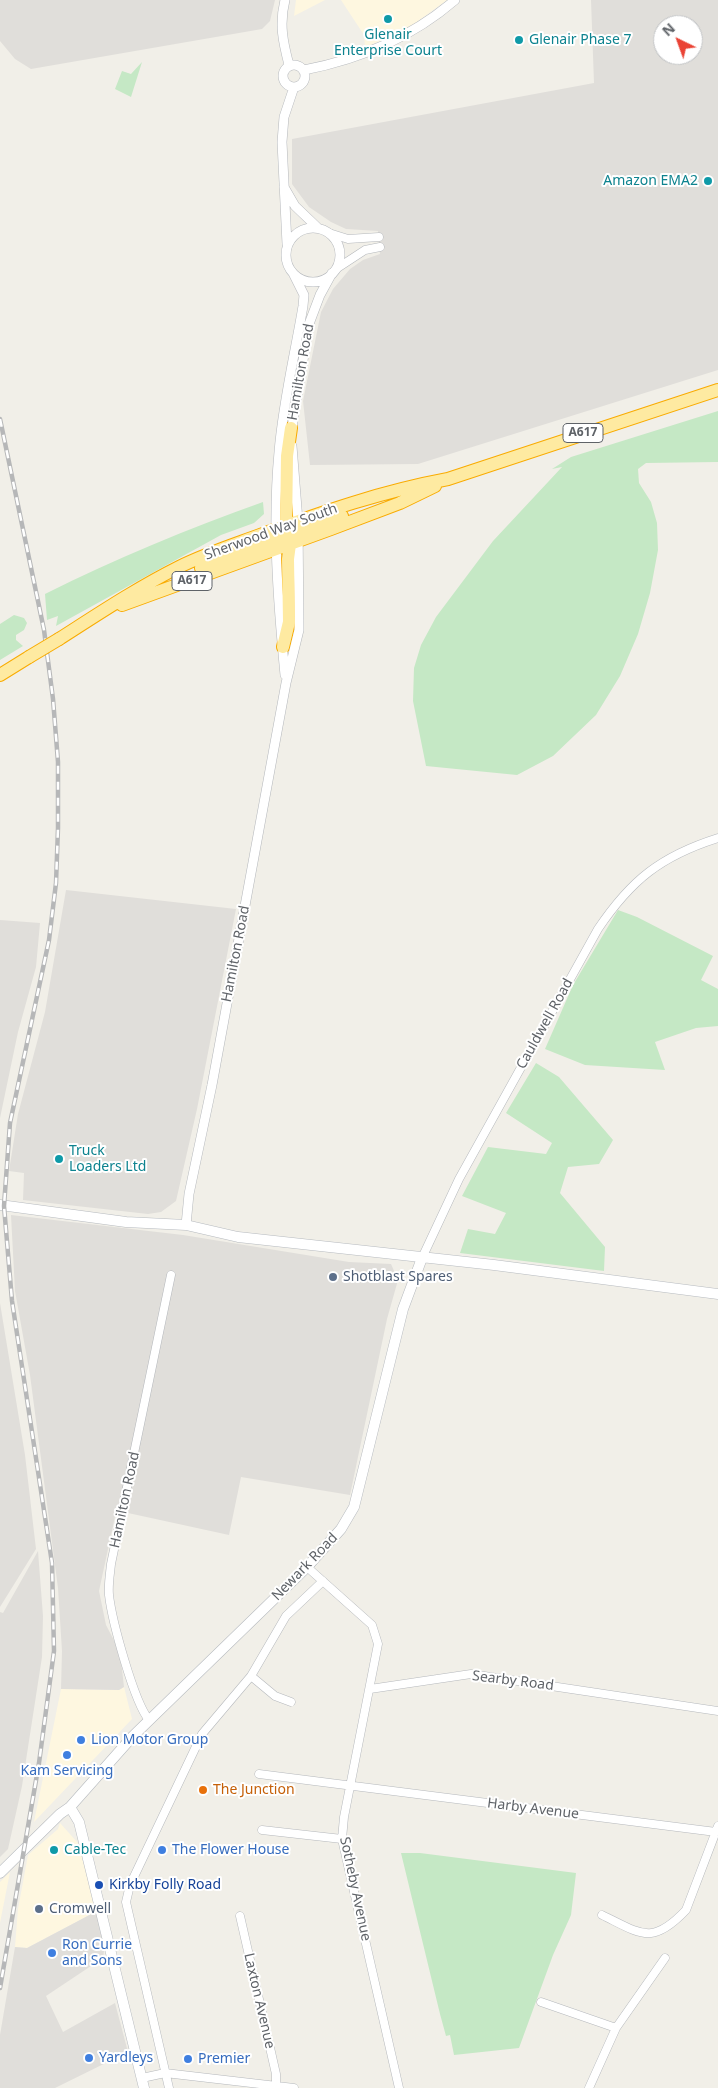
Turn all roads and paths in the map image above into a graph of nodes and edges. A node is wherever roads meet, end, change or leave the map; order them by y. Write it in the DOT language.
graph roads {
  1 [pos="284,0"];
  2 [pos="455,0"];
  3 [pos="289,65"];
  4 [pos="304,70"];
  5 [pos="294,87"];
  6 [pos="284,187"];
  7 [pos="318,228"];
  8 [pos="329,233"];
  9 [pos="379,237"];
  10 [pos="287,247"];
  11 [pos="380,247"];
  12 [pos="334,271"];
  13 [pos="293,273"];
  14 [pos="718,390"];
  15 [pos="291,428"];
  16 [pos="448,479"];
  17 [pos="288,534"];
  18 [pos="105,611"];
  19 [pos="283,647"];
  20 [pos="0,675"];
  21 [pos="286,683"];
  22 [pos="718,838"];
  23 [pos="0,1205"];
  24 [pos="186,1225"];
  25 [pos="422,1258"];
  26 [pos="171,1276"];
  27 [pos="718,1294"];
  28 [pos="307,1567"];
  29 [pos="323,1581"];
  30 [pos="251,1676"];
  31 [pos="370,1689"];
  32 [pos="291,1702"];
  33 [pos="718,1711"];
  34 [pos="149,1720"];
  35 [pos="259,1774"];
  36 [pos="350,1786"];
  37 [pos="70,1807"];
  38 [pos="717,1829"];
  39 [pos="262,1830"];
  40 [pos="342,1839"];
  41 [pos="0,1873"];
  42 [pos="602,1915"];
  43 [pos="240,1916"];
  44 [pos="665,1958"];
  45 [pos="541,2002"];
  46 [pos="616,2028"];
  47 [pos="165,2074"];
  48 [pos="143,2083"];
  49 [pos="276,2087"];
  50 [pos="169,2088"];
  51 [pos="294,2088"];
  52 [pos="399,2088"];
  53 [pos="589,2088"];
  1 -- 3 [label="street"];
  2 -- 4 [label="street"];
  3 -- 4 [label="street"];
  3 -- 5 [label="street"];
  4 -- 5 [label="street"];
  5 -- 6 [label="street, Hamilton Road"];
  6 -- 7 [label="street"];
  6 -- 10 [label="street, Hamilton Road"];
  7 -- 8 [label="street"];
  7 -- 10 [label="street"];
  8 -- 9 [label="street"];
  8 -- 12 [label="street, Hamilton Road"];
  10 -- 13 [label="street, Hamilton Road"];
  11 -- 12 [label="street"];
  12 -- 13 [label="street"];
  12 -- 15 [label="street, Hamilton Road"];
  13 -- 17 [label="street, Hamilton Road"];
  14 -- 16 [label="highway, Sherwood Way South / A617"];
  15 -- 17 [label="highway"];
  16 -- 17 [label="highway, Sherwood Way South / A617"];
  16 -- 17 [label="highway, Sherwood Way South / A617"];
  17 -- 18 [label="highway, Sherwood Way South / A617"];
  17 -- 18 [label="highway, Sherwood Way South / A617"];
  17 -- 19 [label="highway"];
  17 -- 21 [label="street, Hamilton Road"];
  18 -- 20 [label="highway, Sherwood Way South / A617, bridge"];
  19 -- 21 [label="street, Hamilton Road"];
  21 -- 24 [label="street, Hamilton Road"];
  22 -- 25 [label="street, Cauldwell Road"];
  23 -- 24 [label="main road"];
  24 -- 25 [label="main road"];
  25 -- 27 [label="main road"];
  25 -- 28 [label="main road, Newark Road"];
  26 -- 34 [label="street, Hamilton Road"];
  28 -- 29 [label="street"];
  28 -- 34 [label="main road, Newark Road"];
  29 -- 30 [label="street, Newark Road"];
  29 -- 31 [label="street"];
  30 -- 32 [label="street"];
  30 -- 47 [label="street, Newark Road"];
  31 -- 33 [label="street, Searby Road"];
  31 -- 36 [label="street, Sotheby Avenue"];
  34 -- 37 [label="main road, Newark Road"];
  35 -- 36 [label="street, Harby Avenue"];
  36 -- 38 [label="street, Harby Avenue"];
  36 -- 40 [label="street, Sotheby Avenue"];
  37 -- 41 [label="main road, Newark Road"];
  37 -- 48 [label="main road"];
  38 -- 42 [label="street"];
  39 -- 40 [label="street"];
  40 -- 52 [label="street, Sotheby Avenue"];
  43 -- 49 [label="street, Laxton Avenue"];
  44 -- 46 [label="street"];
  45 -- 46 [label="street"];
  46 -- 53 [label="street"];
  47 -- 48 [label="street"];
  47 -- 49 [label="street"];
  47 -- 50 [label="street"];
  49 -- 51 [label="street"];
}
